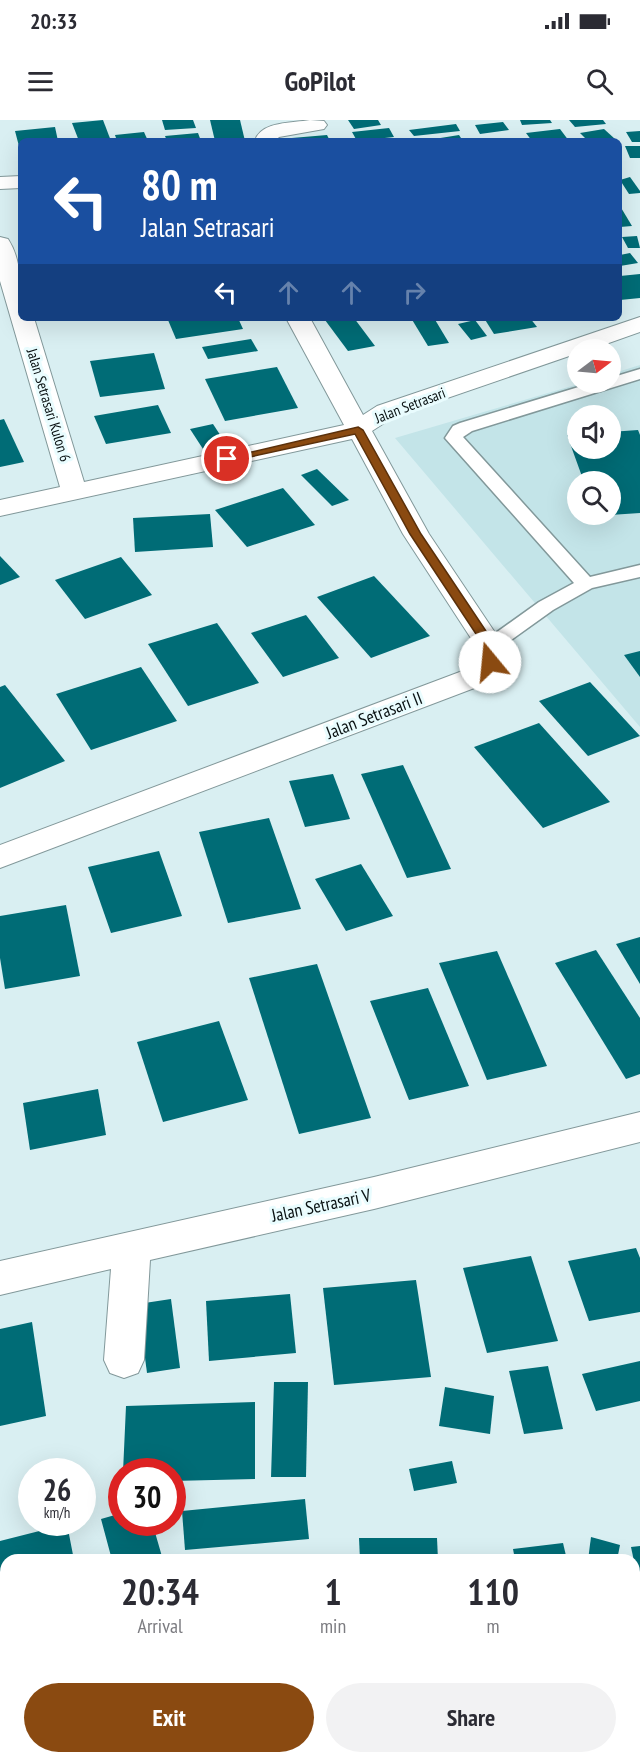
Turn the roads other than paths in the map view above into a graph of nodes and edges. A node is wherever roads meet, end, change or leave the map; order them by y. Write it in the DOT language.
graph roads {
  1 [pos="317,124"];
  2 [pos="265,138"];
  3 [pos="18,182"];
  4 [pos="0,183"];
  5 [pos="0,244"];
  6 [pos="18,303"];
  7 [pos="23,321"];
  8 [pos="300,321"];
  9 [pos="640,324"];
  10 [pos="640,374"];
  11 [pos="358,430"];
  12 [pos="75,493"];
  13 [pos="0,508"];
  14 [pos="640,571"];
  15 [pos="586,584"];
  16 [pos="490,646"];
  17 [pos="0,857"];
  18 [pos="640,1127"];
  19 [pos="132,1246"];
  20 [pos="0,1278"];
  21 [pos="124,1360"];
  1 -- 2 [label="street"];
  3 -- 4 [label="street"];
  5 -- 6 [label="street"];
  7 -- 12 [label="street, Jalan Setrasari Kulon 6"];
  8 -- 11 [label="street"];
  9 -- 11 [label="street, Jalan Setrasari"];
  10 -- 15 [label="lane"];
  11 -- 12 [label="street, Jalan Setrasari"];
  11 -- 16 [label="street"];
  12 -- 13 [label="street, Jalan Setrasari"];
  14 -- 15 [label="lane"];
  15 -- 16 [label="lane"];
  16 -- 17 [label="street, Jalan Setrasari II"];
  18 -- 19 [label="street, Jalan Setrasari V"];
  19 -- 20 [label="street, Jalan Setrasari V"];
  19 -- 21 [label="street"];
}
